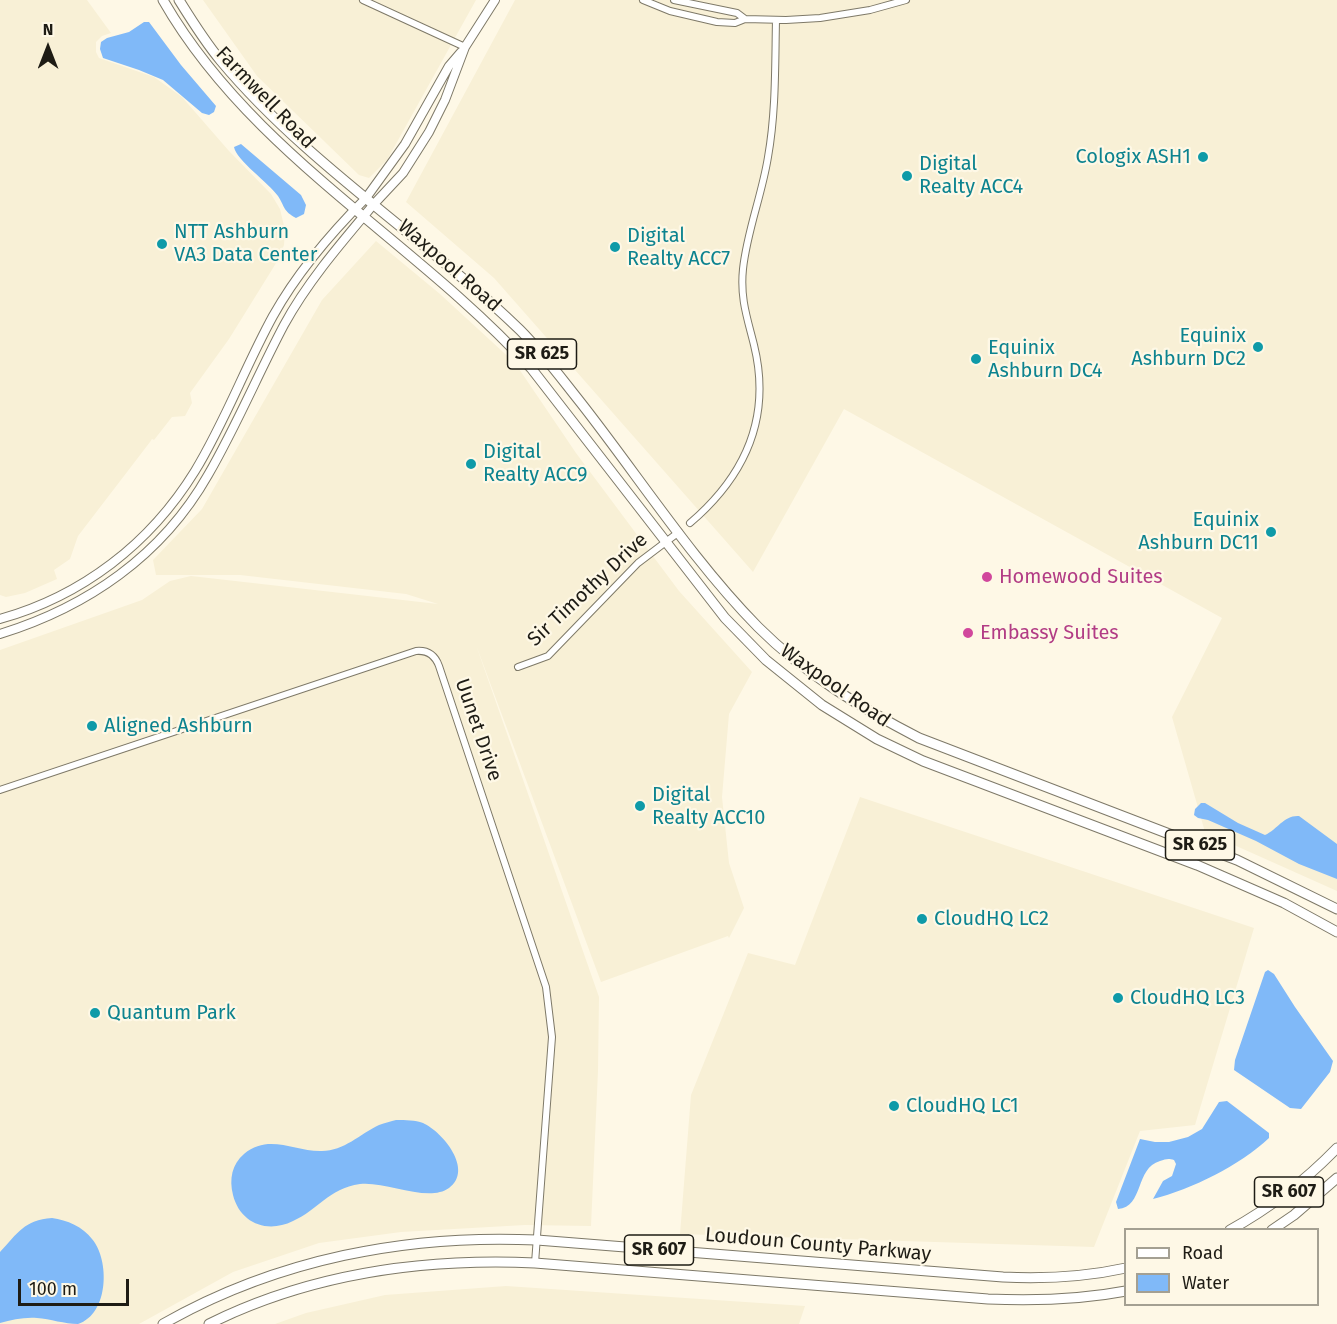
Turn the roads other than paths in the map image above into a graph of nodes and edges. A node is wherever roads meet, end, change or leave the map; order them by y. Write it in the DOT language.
graph roads {
  1 [pos="163,0"];
  2 [pos="179,0"];
  3 [pos="363,0"];
  4 [pos="495,0"];
  5 [pos="643,0"];
  6 [pos="674,0"];
  7 [pos="906,0"];
  8 [pos="745,19"];
  9 [pos="776,20"];
  10 [pos="465,46"];
  11 [pos="366,198"];
  12 [pos="374,204"];
  13 [pos="355,208"];
  14 [pos="364,216"];
  15 [pos="690,523"];
  16 [pos="679,532"];
  17 [pos="665,542"];
  18 [pos="0,619"];
  19 [pos="0,634"];
  20 [pos="518,667"];
  21 [pos="0,790"];
  22 [pos="1337,909"];
  23 [pos="1337,932"];
  24 [pos="1337,1148"];
  25 [pos="1337,1178"];
  26 [pos="1233,1228"];
  27 [pos="1275,1228"];
  28 [pos="537,1240"];
  29 [pos="536,1263"];
  30 [pos="1124,1268"];
  31 [pos="1124,1291"];
  32 [pos="162,1324"];
  33 [pos="208,1324"];
  1 -- 13 [label="main road, Farmwell Road / SR 625"];
  2 -- 11 [label="main road, Farmwell Road / SR 625"];
  3 -- 10 [label="street"];
  4 -- 10 [label="street"];
  5 -- 8 [label="street"];
  6 -- 8 [label="street"];
  7 -- 9 [label="street"];
  8 -- 9 [label="street"];
  9 -- 15 [label="street"];
  10 -- 11 [label="street"];
  10 -- 12 [label="street"];
  11 -- 12 [label="main road, Waxpool Road / SR 625"];
  11 -- 13 [label="main road"];
  12 -- 14 [label="main road"];
  12 -- 16 [label="main road, Waxpool Road / SR 625"];
  13 -- 14 [label="main road, Waxpool Road / SR 625"];
  13 -- 18 [label="main road"];
  14 -- 17 [label="main road, Waxpool Road / SR 625"];
  14 -- 19 [label="main road"];
  16 -- 17 [label="street, Sir Timothy Drive"];
  16 -- 22 [label="main road, Waxpool Road / SR 625"];
  17 -- 20 [label="street, Sir Timothy Drive"];
  17 -- 23 [label="main road, Waxpool Road / SR 625"];
  21 -- 28 [label="street, Uunet Drive"];
  24 -- 26 [label="main road, SR 607"];
  25 -- 27 [label="main road, SR 607"];
  28 -- 29 [label="street, Uunet Drive"];
  28 -- 30 [label="main road, Loudoun County Parkway / SR 607"];
  28 -- 32 [label="main road, Loudoun County Parkway / SR 607"];
  29 -- 31 [label="main road, Loudoun County Parkway / SR 607"];
  29 -- 33 [label="main road, Loudoun County Parkway / SR 607"];
}
